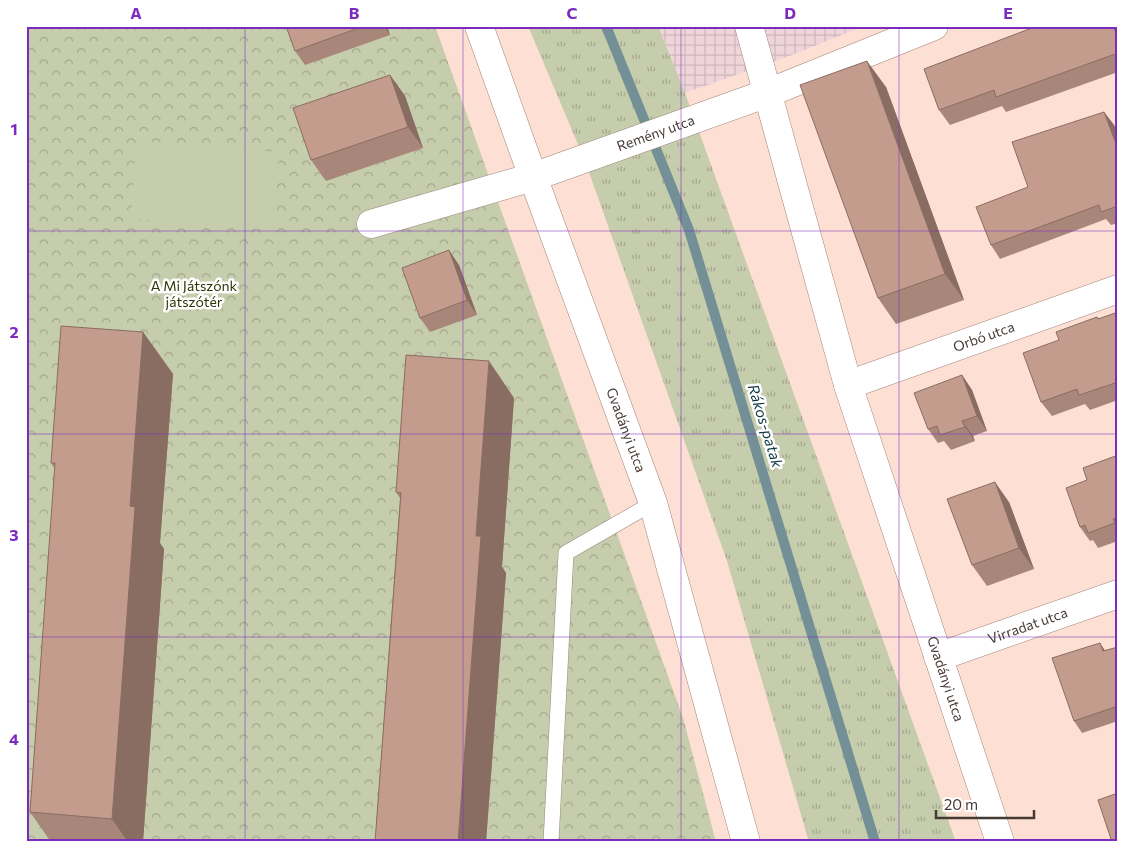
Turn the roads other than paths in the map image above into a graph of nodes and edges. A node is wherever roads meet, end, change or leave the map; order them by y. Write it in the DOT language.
graph roads {
  1 [pos="479,26"];
  2 [pos="749,26"];
  3 [pos="934,26"];
  4 [pos="768,93"];
  5 [pos="533,177"];
  6 [pos="370,224"];
  7 [pos="1118,289"];
  8 [pos="848,386"];
  9 [pos="653,504"];
  10 [pos="1118,594"];
  11 [pos="938,657"];
  12 [pos="551,842"];
  13 [pos="746,842"];
  14 [pos="1000,842"];
  1 -- 5 [label="street, Gvadányi utca"];
  2 -- 4 [label="street, Gvadányi utca"];
  3 -- 4 [label="street, Remény utca"];
  4 -- 5 [label="street, Remény utca"];
  4 -- 8 [label="street, Gvadányi utca"];
  5 -- 6 [label="street, Remény utca"];
  5 -- 9 [label="street, Gvadányi utca"];
  7 -- 8 [label="street, Orbó utca"];
  8 -- 11 [label="street, Gvadányi utca"];
  9 -- 12 [label="lane"];
  9 -- 13 [label="street, Gvadányi utca"];
  10 -- 11 [label="street, Virradat utca"];
  11 -- 14 [label="street, Gvadányi utca"];
}
